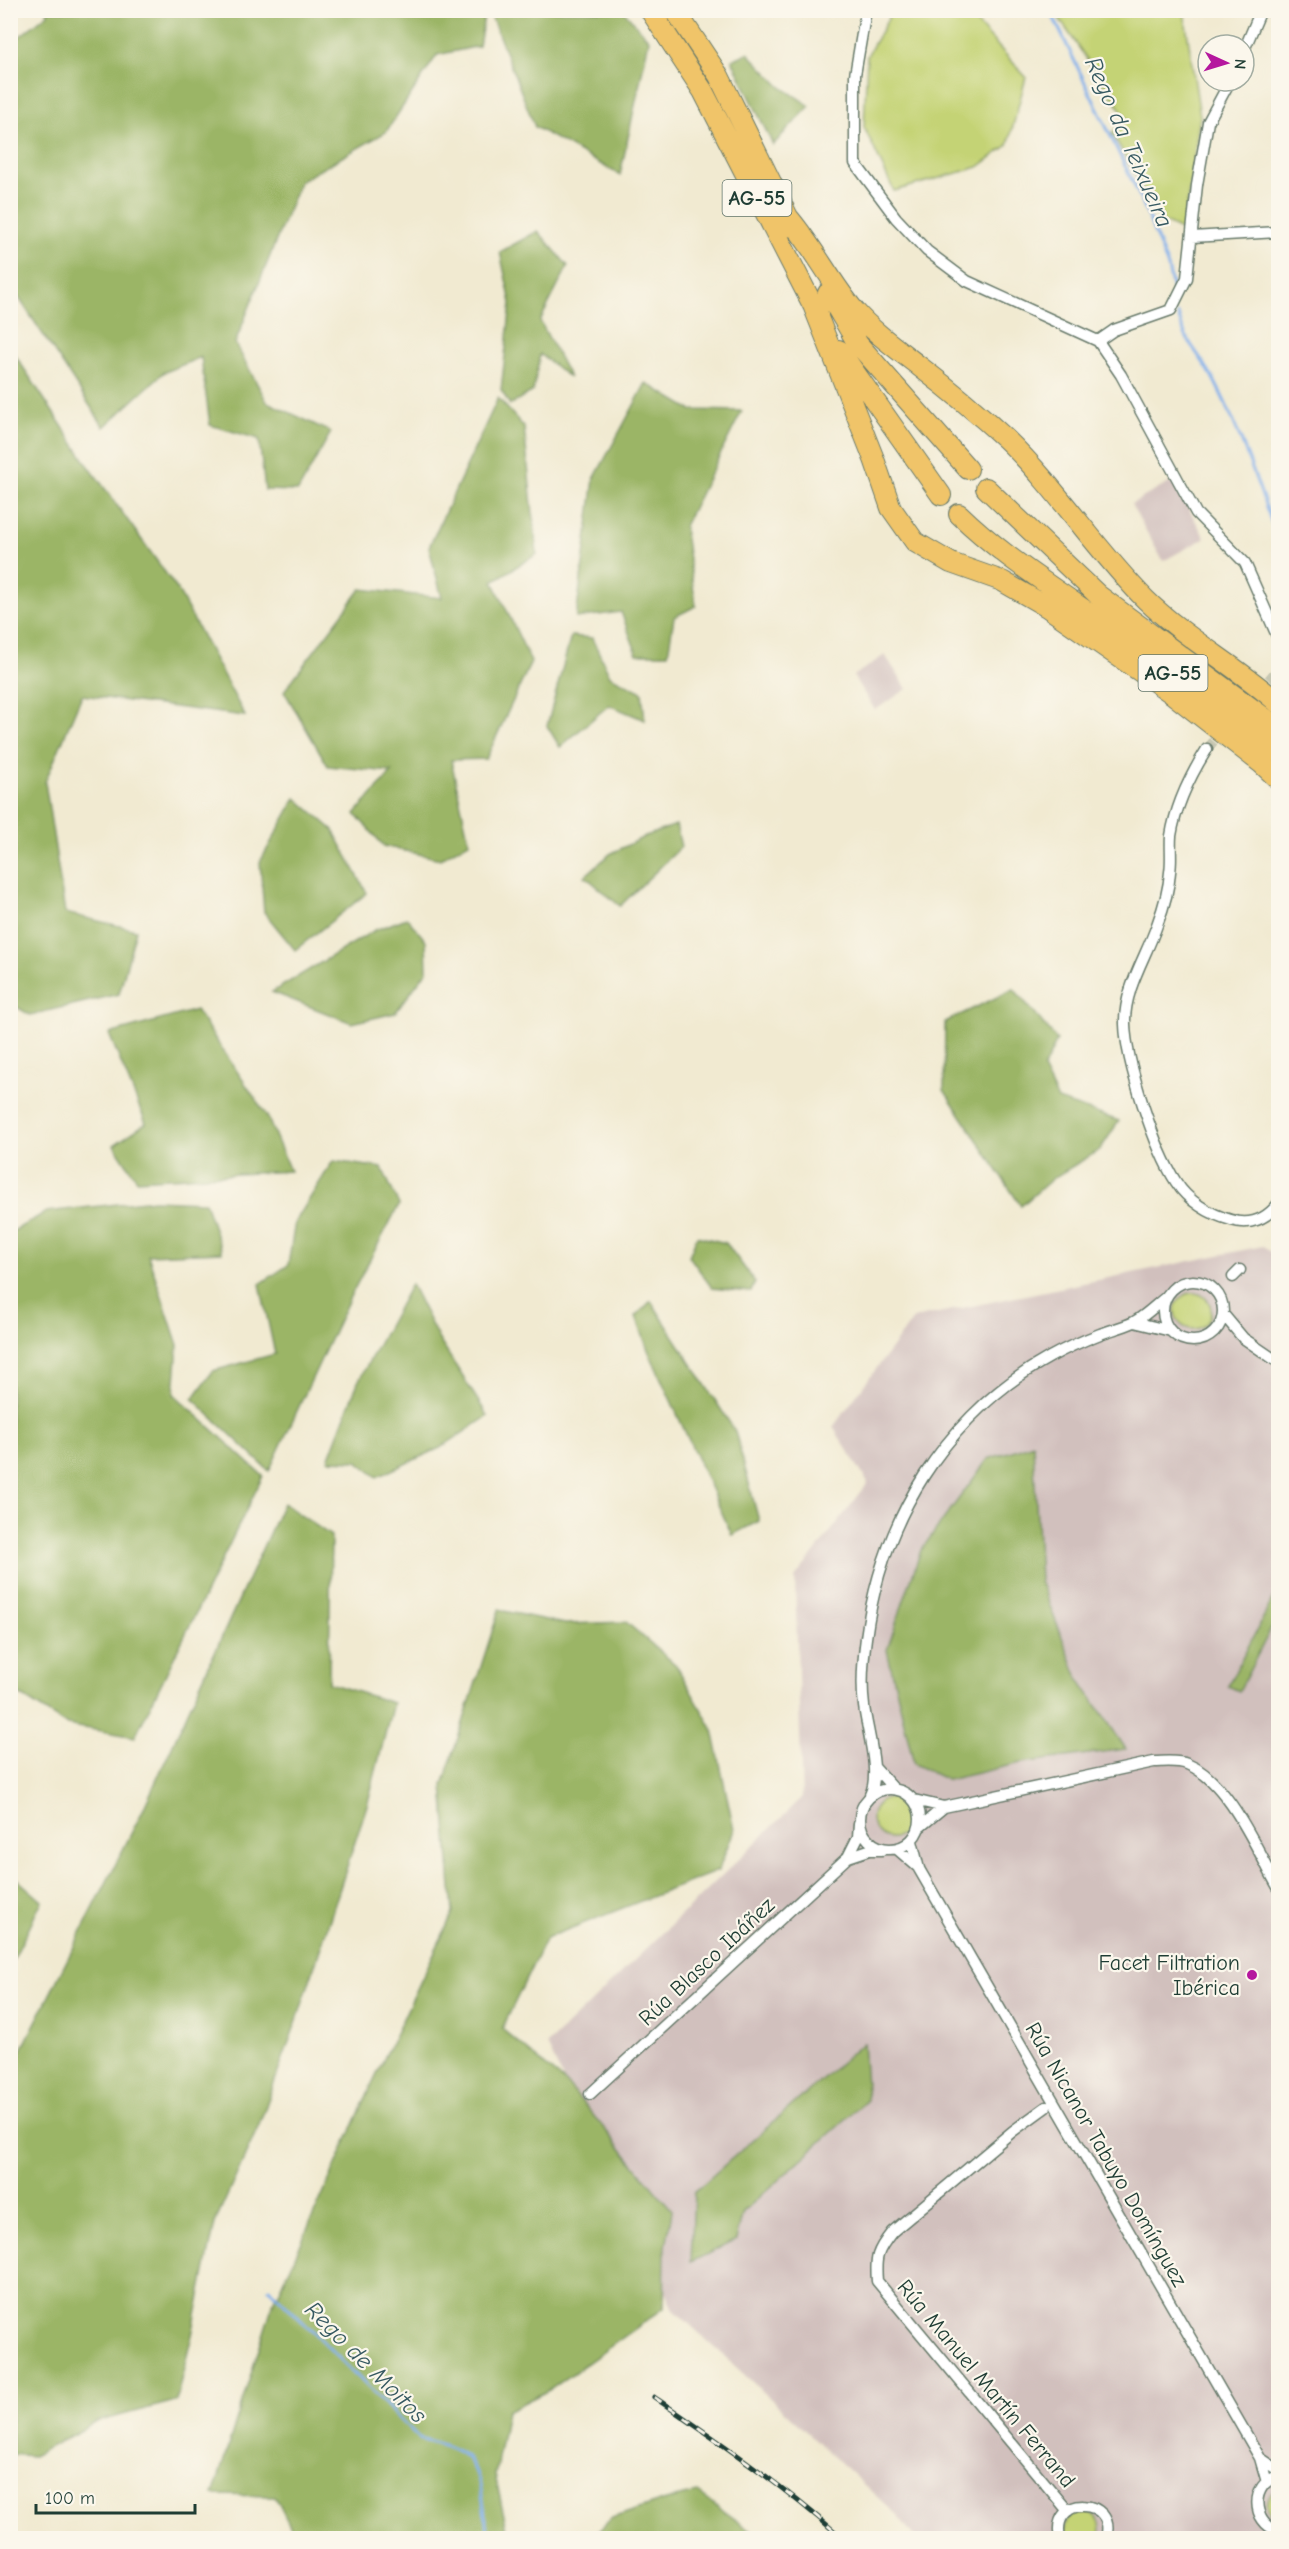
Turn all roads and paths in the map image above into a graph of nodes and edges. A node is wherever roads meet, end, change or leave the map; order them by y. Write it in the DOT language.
graph roads {
  1 [pos="650,10"];
  2 [pos="675,10"];
  3 [pos="866,10"];
  4 [pos="1261,10"];
  5 [pos="1269,10"];
  6 [pos="1278,15"];
  7 [pos="1251,33"];
  8 [pos="1224,93"];
  9 [pos="788,218"];
  10 [pos="1278,232"];
  11 [pos="1192,237"];
  12 [pos="813,305"];
  13 [pos="1098,341"];
  14 [pos="968,468"];
  15 [pos="986,488"];
  16 [pos="941,495"];
  17 [pos="959,514"];
  18 [pos="1278,638"];
  19 [pos="1278,703"];
  20 [pos="1278,728"];
  21 [pos="1207,748"];
  22 [pos="1278,752"];
  23 [pos="1278,779"];
  24 [pos="1278,1204"];
  25 [pos="1166,1297"];
  26 [pos="1223,1314"];
  27 [pos="1134,1322"];
  28 [pos="1217,1330"];
  29 [pos="1171,1331"];
  30 [pos="1243,1338"];
  31 [pos="1278,1362"];
  32 [pos="875,1768"];
  33 [pos="894,1789"];
  34 [pos="870,1795"];
  35 [pos="914,1800"];
  36 [pos="945,1807"];
  37 [pos="860,1823"];
  38 [pos="920,1827"];
  39 [pos="912,1841"];
  40 [pos="897,1849"];
  41 [pos="884,1850"];
  42 [pos="848,1857"];
  43 [pos="919,1869"];
  44 [pos="1278,1887"];
  45 [pos="590,2094"];
  46 [pos="1046,2107"];
  47 [pos="1260,2458"];
  48 [pos="1278,2470"];
  49 [pos="1278,2476"];
  50 [pos="1267,2482"];
  51 [pos="1068,2511"];
  52 [pos="1266,2524"];
  53 [pos="1278,2530"];
  54 [pos="1060,2538"];
  55 [pos="1106,2538"];
  56 [pos="1270,2538"];
  1 -- 12 [label="highway, AG-55"];
  2 -- 9 [label="highway, AG-55"];
  3 -- 13 [label="street"];
  4 -- 7 [label="street"];
  5 -- 6 [label="street"];
  8 -- 11 [label="street"];
  9 -- 14 [label="highway, AG-55"];
  9 -- 19 [label="highway"];
  10 -- 11 [label="street"];
  11 -- 13 [label="street"];
  12 -- 16 [label="highway, AG-55"];
  12 -- 23 [label="highway"];
  13 -- 18 [label="street"];
  15 -- 20 [label="highway, AG-55"];
  17 -- 22 [label="highway, AG-55"];
  21 -- 24 [label="street"];
  25 -- 26 [label="street"];
  25 -- 27 [label="street"];
  25 -- 29 [label="street"];
  26 -- 28 [label="street"];
  26 -- 30 [label="street"];
  27 -- 29 [label="street"];
  27 -- 32 [label="street"];
  28 -- 29 [label="street"];
  28 -- 30 [label="street"];
  30 -- 31 [label="street"];
  32 -- 33 [label="street"];
  32 -- 34 [label="street"];
  33 -- 34 [label="street"];
  33 -- 35 [label="street"];
  34 -- 37 [label="street"];
  35 -- 36 [label="street"];
  35 -- 38 [label="street"];
  36 -- 38 [label="street"];
  36 -- 44 [label="street"];
  37 -- 41 [label="street"];
  37 -- 42 [label="street, Rúa Blasco Ibáñez"];
  38 -- 39 [label="street"];
  39 -- 40 [label="street"];
  39 -- 43 [label="street, Rúa Nicanor Tabuyo Domínguez"];
  40 -- 41 [label="street"];
  40 -- 43 [label="street, Rúa Nicanor Tabuyo Domínguez"];
  41 -- 42 [label="street, Rúa Blasco Ibáñez"];
  42 -- 45 [label="street, Rúa Blasco Ibáñez"];
  43 -- 47 [label="street, Rúa Nicanor Tabuyo Domínguez"];
  46 -- 51 [label="street, Rúa Manuel Martín Ferrand"];
  47 -- 48 [label="street, Rúa Nicanor Tabuyo Domínguez"];
  47 -- 50 [label="street, Rúa Nicanor Tabuyo Domínguez"];
  49 -- 50 [label="street"];
  50 -- 52 [label="street"];
  51 -- 54 [label="street"];
  51 -- 55 [label="street"];
  52 -- 53 [label="street"];
  52 -- 56 [label="street"];
}
